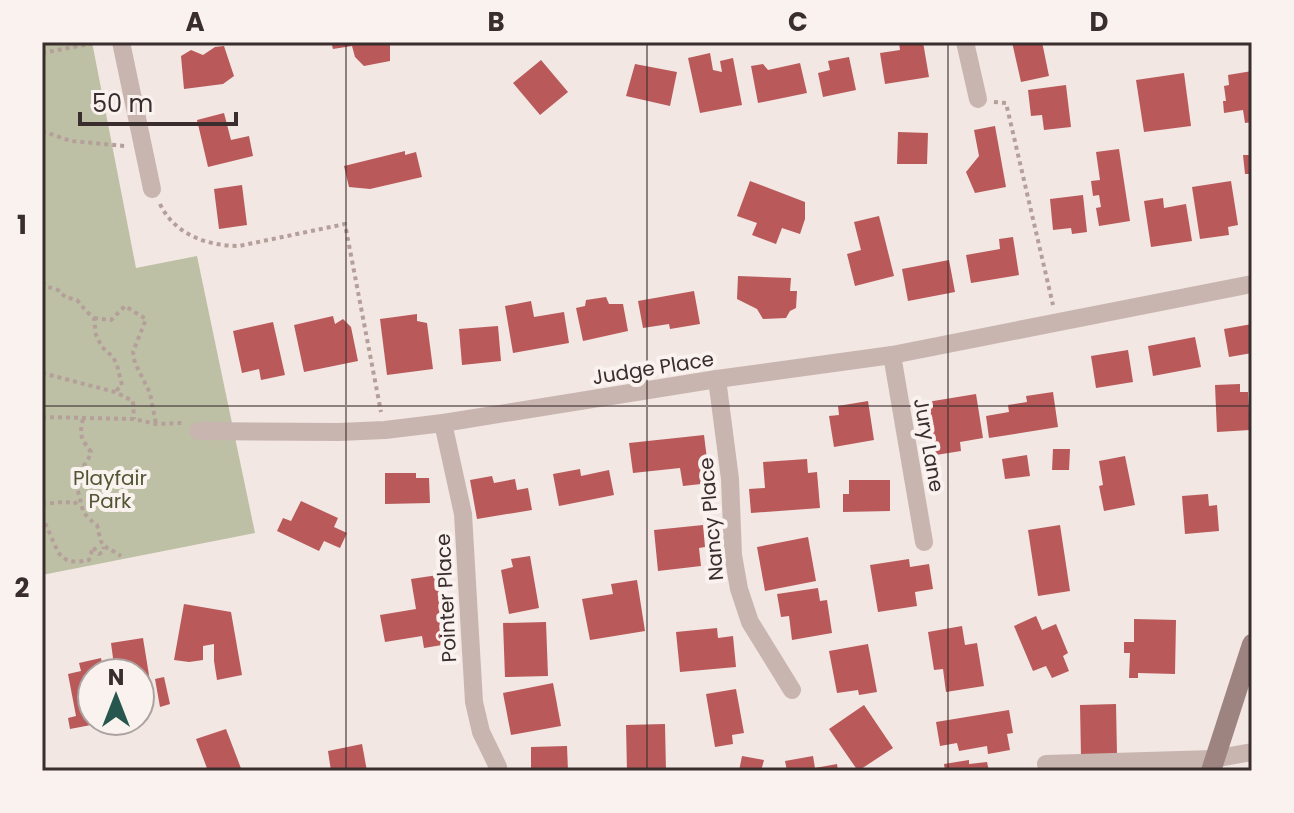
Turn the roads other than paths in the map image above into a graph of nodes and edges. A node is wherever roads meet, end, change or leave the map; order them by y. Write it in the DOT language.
graph roads {
  1 [pos="121,42"];
  2 [pos="965,42"];
  3 [pos="978,99"];
  4 [pos="152,189"];
  5 [pos="1252,284"];
  6 [pos="892,355"];
  7 [pos="717,379"];
  8 [pos="443,423"];
  9 [pos="198,431"];
  10 [pos="924,542"];
  11 [pos="1252,644"];
  12 [pos="792,690"];
  13 [pos="1252,752"];
  14 [pos="1046,764"];
  15 [pos="1212,765"];
  16 [pos="498,767"];
  1 -- 4 [label="street"];
  2 -- 3 [label="street"];
  5 -- 6 [label="street, Judge Place"];
  6 -- 7 [label="street, Judge Place"];
  6 -- 10 [label="street, Jury Lane"];
  7 -- 8 [label="street, Judge Place"];
  7 -- 12 [label="street, Nancy Place"];
  8 -- 9 [label="street, Judge Place"];
  8 -- 16 [label="street, Pointer Place"];
  11 -- 15 [label="street"];
  13 -- 15 [label="street"];
  14 -- 15 [label="street"];
}
